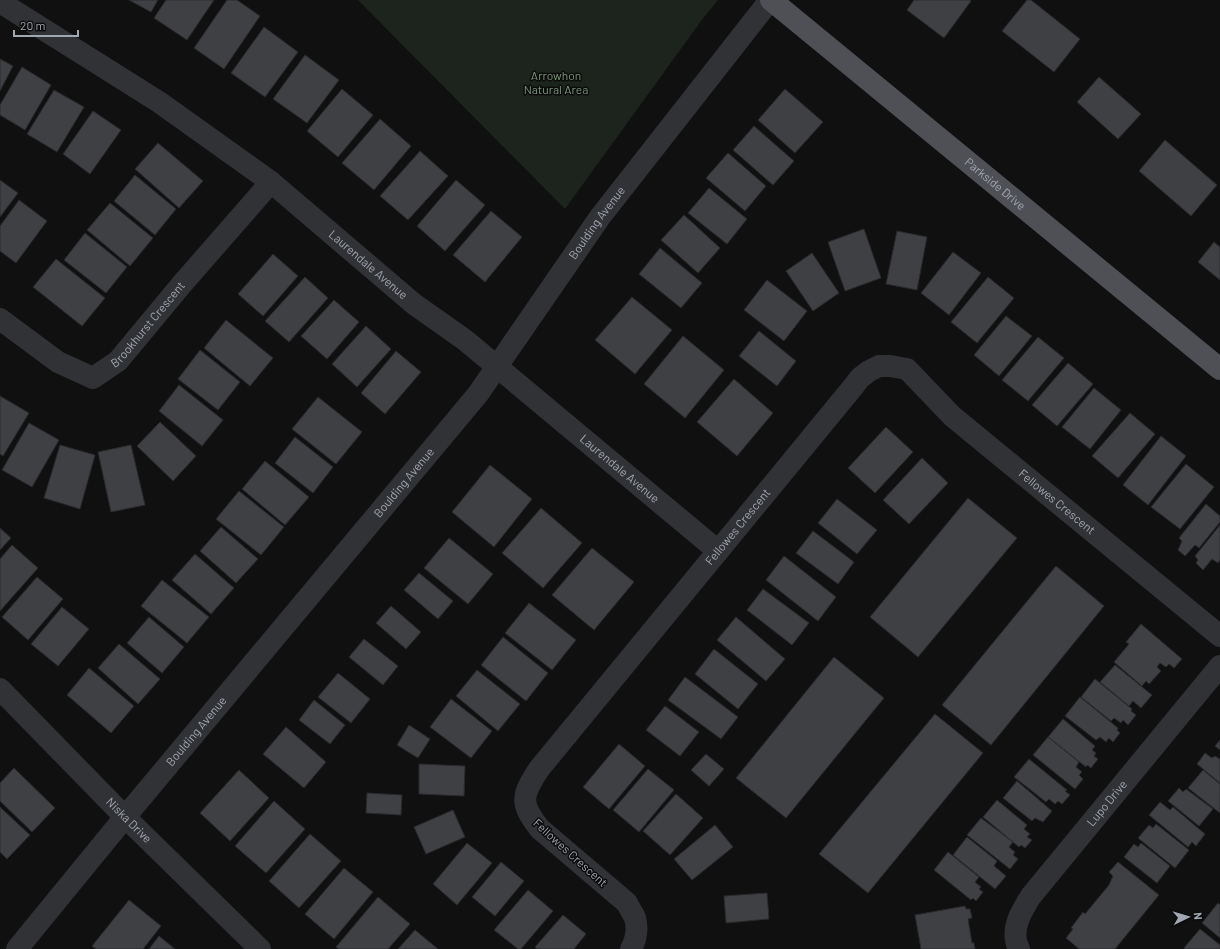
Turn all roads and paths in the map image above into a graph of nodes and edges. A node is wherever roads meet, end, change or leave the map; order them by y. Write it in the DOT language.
graph roads {
  1 [pos="770,0"];
  2 [pos="0,2"];
  3 [pos="271,182"];
  4 [pos="0,319"];
  5 [pos="496,367"];
  6 [pos="1220,369"];
  7 [pos="718,551"];
  8 [pos="1220,636"];
  9 [pos="1220,666"];
  10 [pos="0,689"];
  11 [pos="125,817"];
  12 [pos="17,949"];
  13 [pos="260,949"];
  14 [pos="631,949"];
  15 [pos="1019,949"];
  1 -- 5 [label="street, Boulding Avenue"];
  1 -- 6 [label="main road, Parkside Drive"];
  2 -- 3 [label="street, Laurendale Avenue"];
  3 -- 4 [label="street, Brookhurst Crescent"];
  3 -- 5 [label="street, Laurendale Avenue"];
  5 -- 7 [label="street, Laurendale Avenue"];
  5 -- 11 [label="street, Boulding Avenue"];
  7 -- 8 [label="street, Fellowes Crescent"];
  7 -- 14 [label="street, Fellowes Crescent"];
  9 -- 15 [label="street, Lupo Drive"];
  10 -- 11 [label="street, Niska Drive"];
  11 -- 12 [label="street, Boulding Avenue"];
  11 -- 13 [label="street, Niska Drive"];
}
